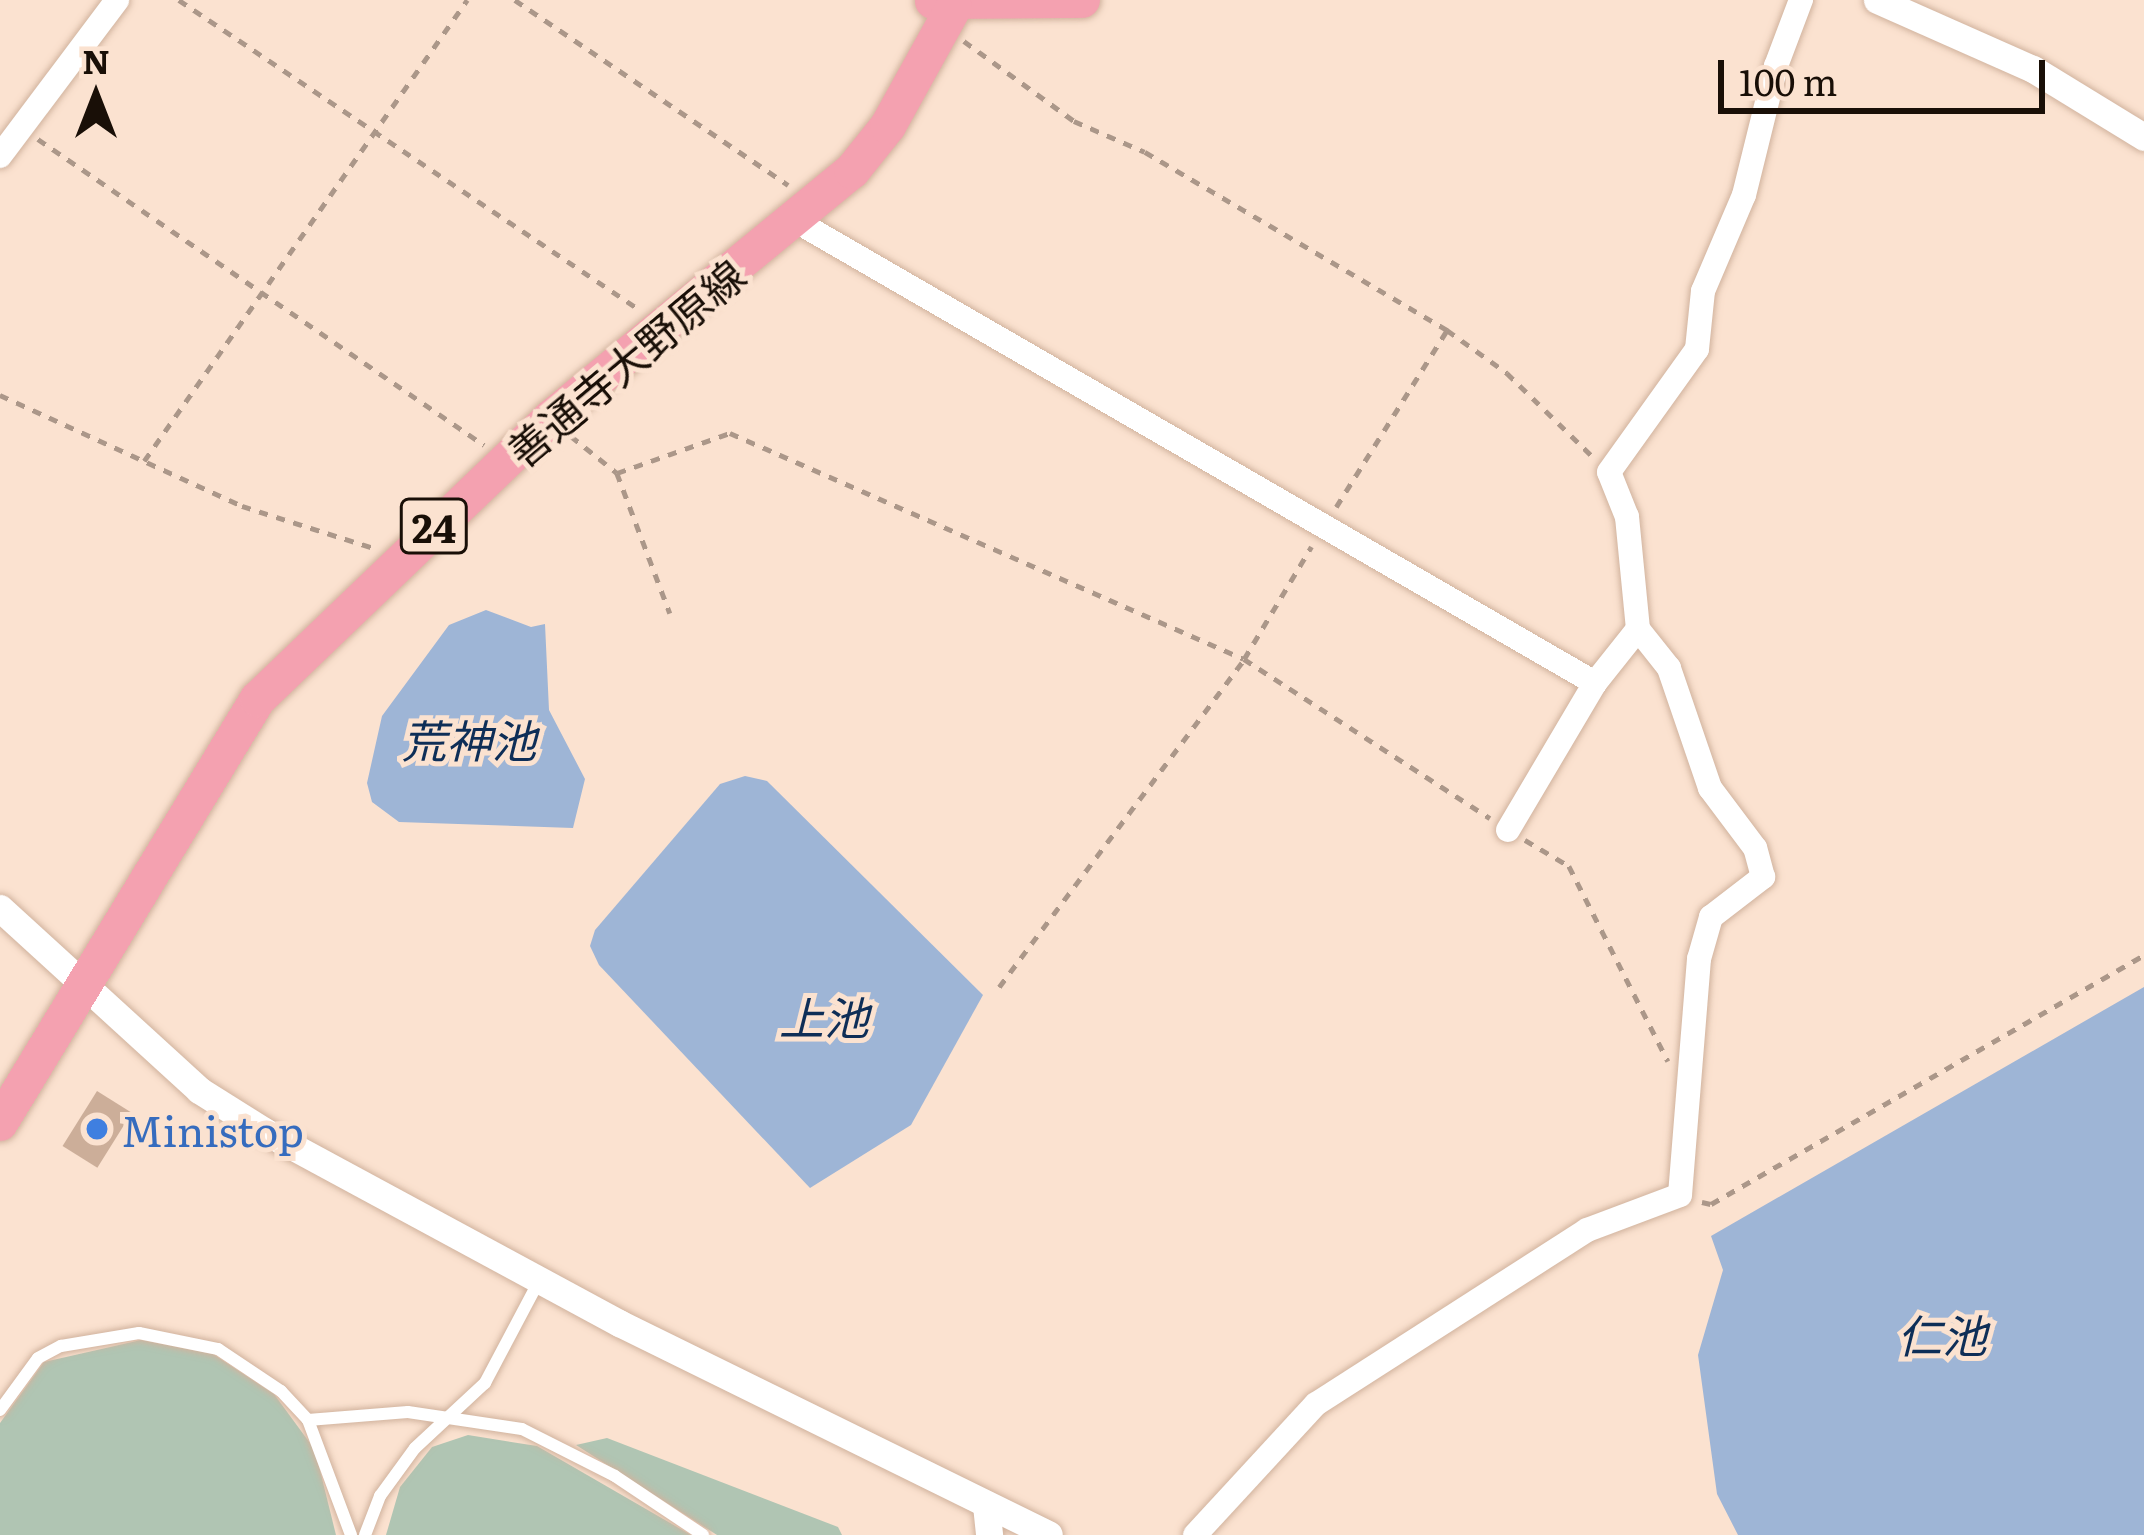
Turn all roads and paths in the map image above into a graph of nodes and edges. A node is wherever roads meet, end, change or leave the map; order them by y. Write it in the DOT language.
graph roads {
  1 [pos="117,0"];
  2 [pos="179,0"];
  3 [pos="466,0"];
  4 [pos="515,0"];
  5 [pos="1082,0"];
  6 [pos="1802,0"];
  7 [pos="1877,0"];
  8 [pos="943,11"];
  9 [pos="24,129"];
  10 [pos="376,134"];
  11 [pos="2144,137"];
  12 [pos="0,156"];
  13 [pos="806,213"];
  14 [pos="267,296"];
  15 [pos="662,325"];
  16 [pos="1447,330"];
  17 [pos="0,395"];
  18 [pos="551,418"];
  19 [pos="144,461"];
  20 [pos="506,461"];
  21 [pos="617,472"];
  22 [pos="1609,472"];
  23 [pos="1324,526"];
  24 [pos="399,556"];
  25 [pos="670,613"];
  26 [pos="1638,628"];
  27 [pos="1244,659"];
  28 [pos="1595,683"];
  29 [pos="1508,830"];
  30 [pos="0,908"];
  31 [pos="2144,955"];
  32 [pos="84,983"];
  33 [pos="999,987"];
  34 [pos="1669,1062"];
  35 [pos="0,1123"];
  36 [pos="1680,1195"];
  37 [pos="539,1280"];
  38 [pos="0,1410"];
  39 [pos="448,1418"];
  40 [pos="308,1420"];
  41 [pos="986,1505"];
  42 [pos="350,1535"];
  43 [pos="365,1535"];
  44 [pos="703,1535"];
  45 [pos="989,1535"];
  46 [pos="1049,1535"];
  47 [pos="1195,1535"];
  1 -- 9 [label="street"];
  2 -- 10 [label="path"];
  3 -- 10 [label="path"];
  4 -- 13 [label="path"];
  5 -- 8 [label="main road"];
  6 -- 22 [label="street"];
  7 -- 11 [label="street"];
  8 -- 13 [label="main road, 善通寺大野原線 / 24"];
  8 -- 16 [label="path"];
  9 -- 12 [label="street"];
  9 -- 14 [label="path"];
  10 -- 14 [label="path"];
  10 -- 15 [label="path"];
  13 -- 15 [label="main road, 善通寺大野原線 / 24"];
  13 -- 23 [label="street"];
  14 -- 19 [label="path"];
  14 -- 20 [label="path"];
  15 -- 18 [label="main road, 善通寺大野原線 / 24"];
  16 -- 22 [label="path"];
  16 -- 23 [label="path"];
  17 -- 19 [label="path"];
  18 -- 20 [label="main road, 善通寺大野原線 / 24"];
  18 -- 21 [label="path"];
  19 -- 24 [label="path"];
  20 -- 24 [label="main road, 善通寺大野原線 / 24"];
  21 -- 25 [label="path"];
  21 -- 27 [label="path"];
  22 -- 26 [label="street"];
  23 -- 27 [label="path"];
  23 -- 28 [label="street"];
  24 -- 32 [label="main road, 善通寺大野原線 / 24"];
  26 -- 28 [label="street"];
  26 -- 36 [label="street"];
  27 -- 29 [label="path"];
  27 -- 33 [label="path"];
  28 -- 29 [label="street"];
  29 -- 34 [label="path"];
  30 -- 32 [label="street"];
  31 -- 36 [label="path"];
  32 -- 35 [label="main road, 善通寺大野原線 / 24"];
  32 -- 37 [label="street"];
  36 -- 47 [label="street"];
  37 -- 39 [label="lane"];
  37 -- 41 [label="street"];
  38 -- 40 [label="lane"];
  39 -- 40 [label="lane"];
  39 -- 43 [label="lane"];
  39 -- 44 [label="lane"];
  40 -- 42 [label="lane"];
  41 -- 45 [label="street"];
  41 -- 46 [label="street"];
}
